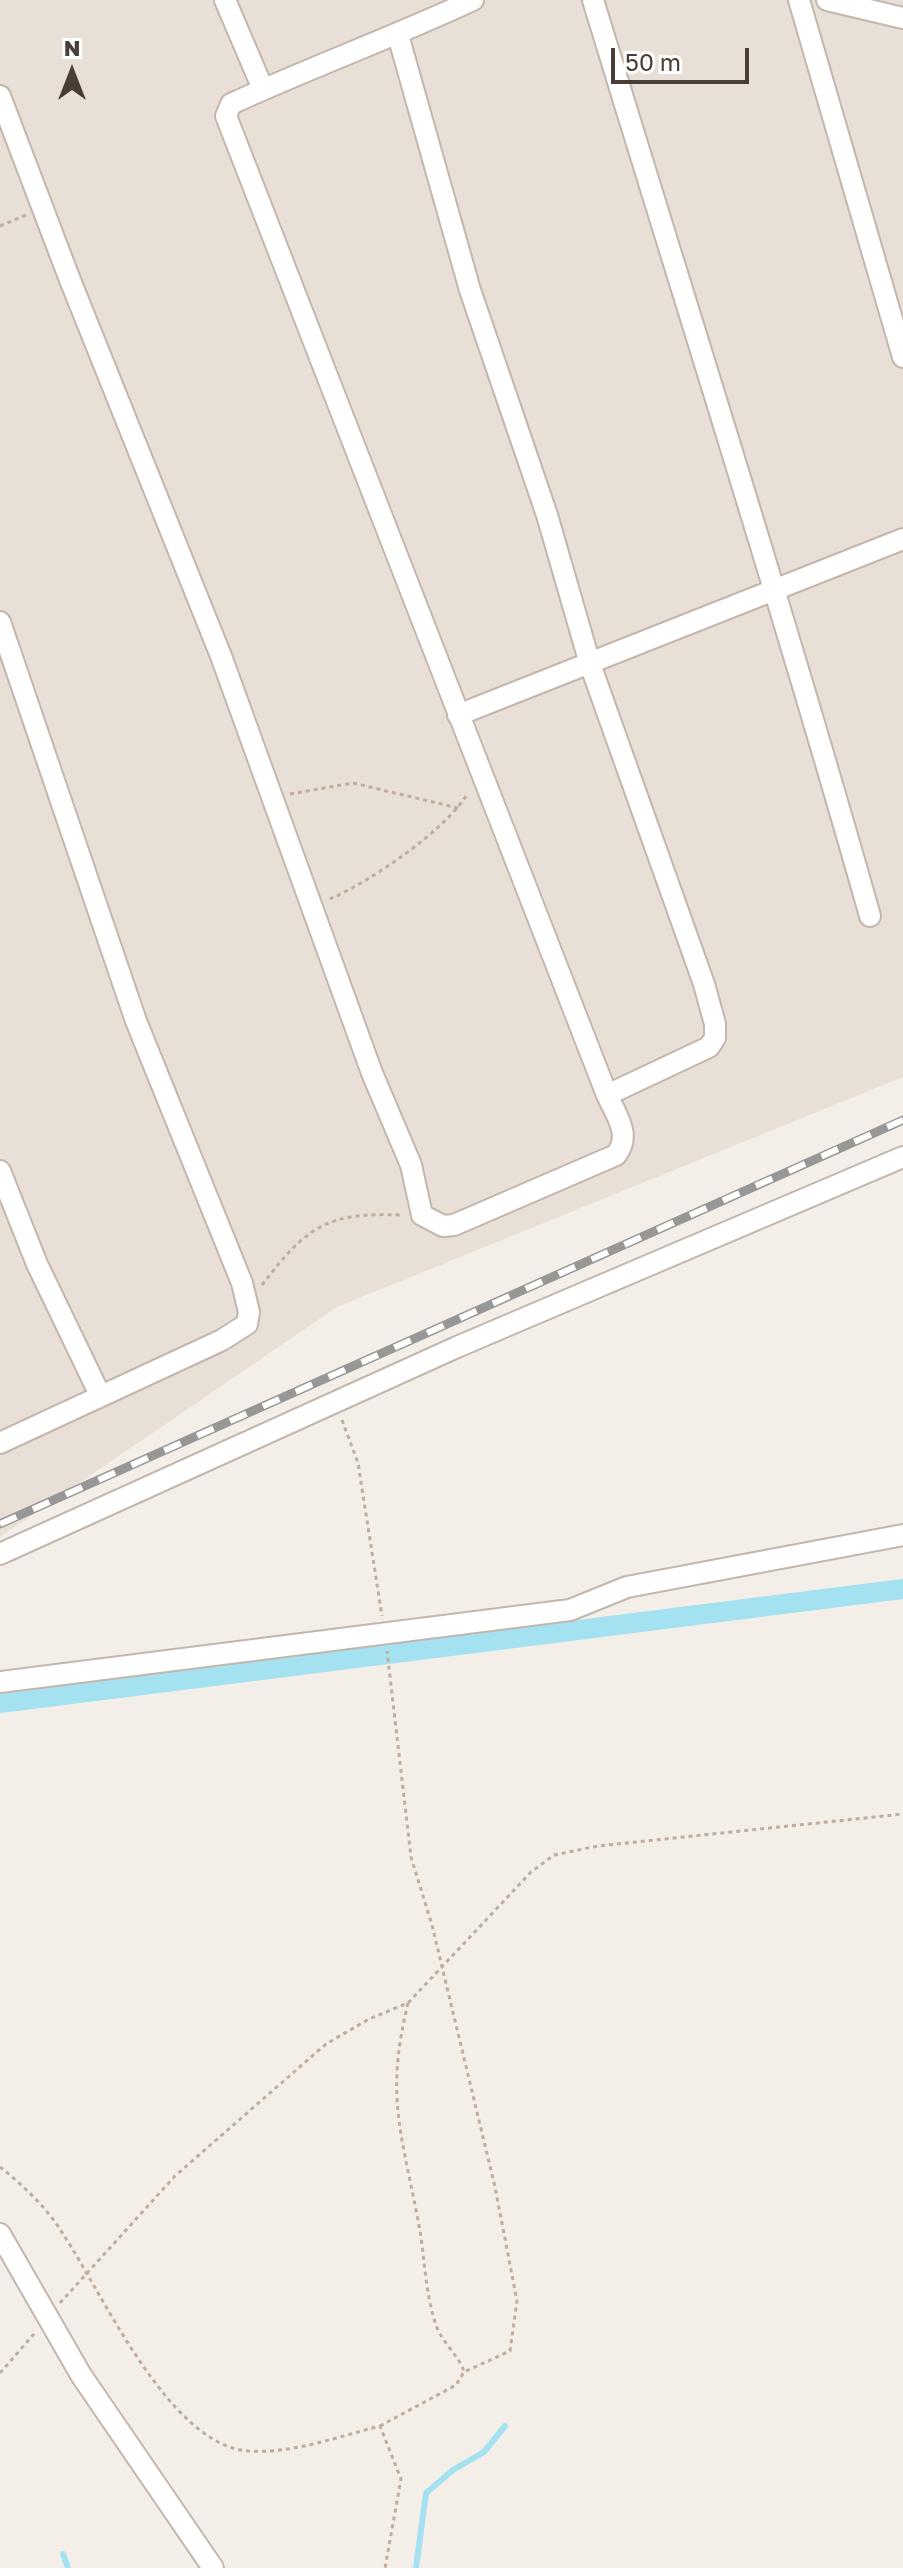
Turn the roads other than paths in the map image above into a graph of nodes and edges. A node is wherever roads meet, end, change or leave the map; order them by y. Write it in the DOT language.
graph roads {
  1 [pos="225,0"];
  2 [pos="473,0"];
  3 [pos="593,0"];
  4 [pos="799,0"];
  5 [pos="827,0"];
  6 [pos="903,18"];
  7 [pos="398,35"];
  8 [pos="263,89"];
  9 [pos="0,96"];
  10 [pos="903,357"];
  11 [pos="903,539"];
  12 [pos="777,591"];
  13 [pos="0,622"];
  14 [pos="590,664"];
  15 [pos="458,715"];
  16 [pos="870,916"];
  17 [pos="607,1095"];
  18 [pos="903,1157"];
  19 [pos="0,1171"];
  20 [pos="100,1395"];
  21 [pos="0,1443"];
  22 [pos="903,1535"];
  23 [pos="0,1554"];
  24 [pos="0,1682"];
  25 [pos="0,2234"];
  26 [pos="213,2568"];
  1 -- 8 [label="street"];
  2 -- 7 [label="street"];
  3 -- 12 [label="street"];
  4 -- 10 [label="street"];
  5 -- 6 [label="street"];
  7 -- 8 [label="street"];
  7 -- 14 [label="street"];
  8 -- 15 [label="street"];
  9 -- 17 [label="street"];
  11 -- 12 [label="street"];
  12 -- 14 [label="street"];
  12 -- 16 [label="street"];
  13 -- 20 [label="street"];
  14 -- 15 [label="street"];
  14 -- 17 [label="street"];
  15 -- 17 [label="street"];
  18 -- 23 [label="street"];
  19 -- 20 [label="street"];
  20 -- 21 [label="street"];
  22 -- 24 [label="street"];
  25 -- 26 [label="street"];
}
